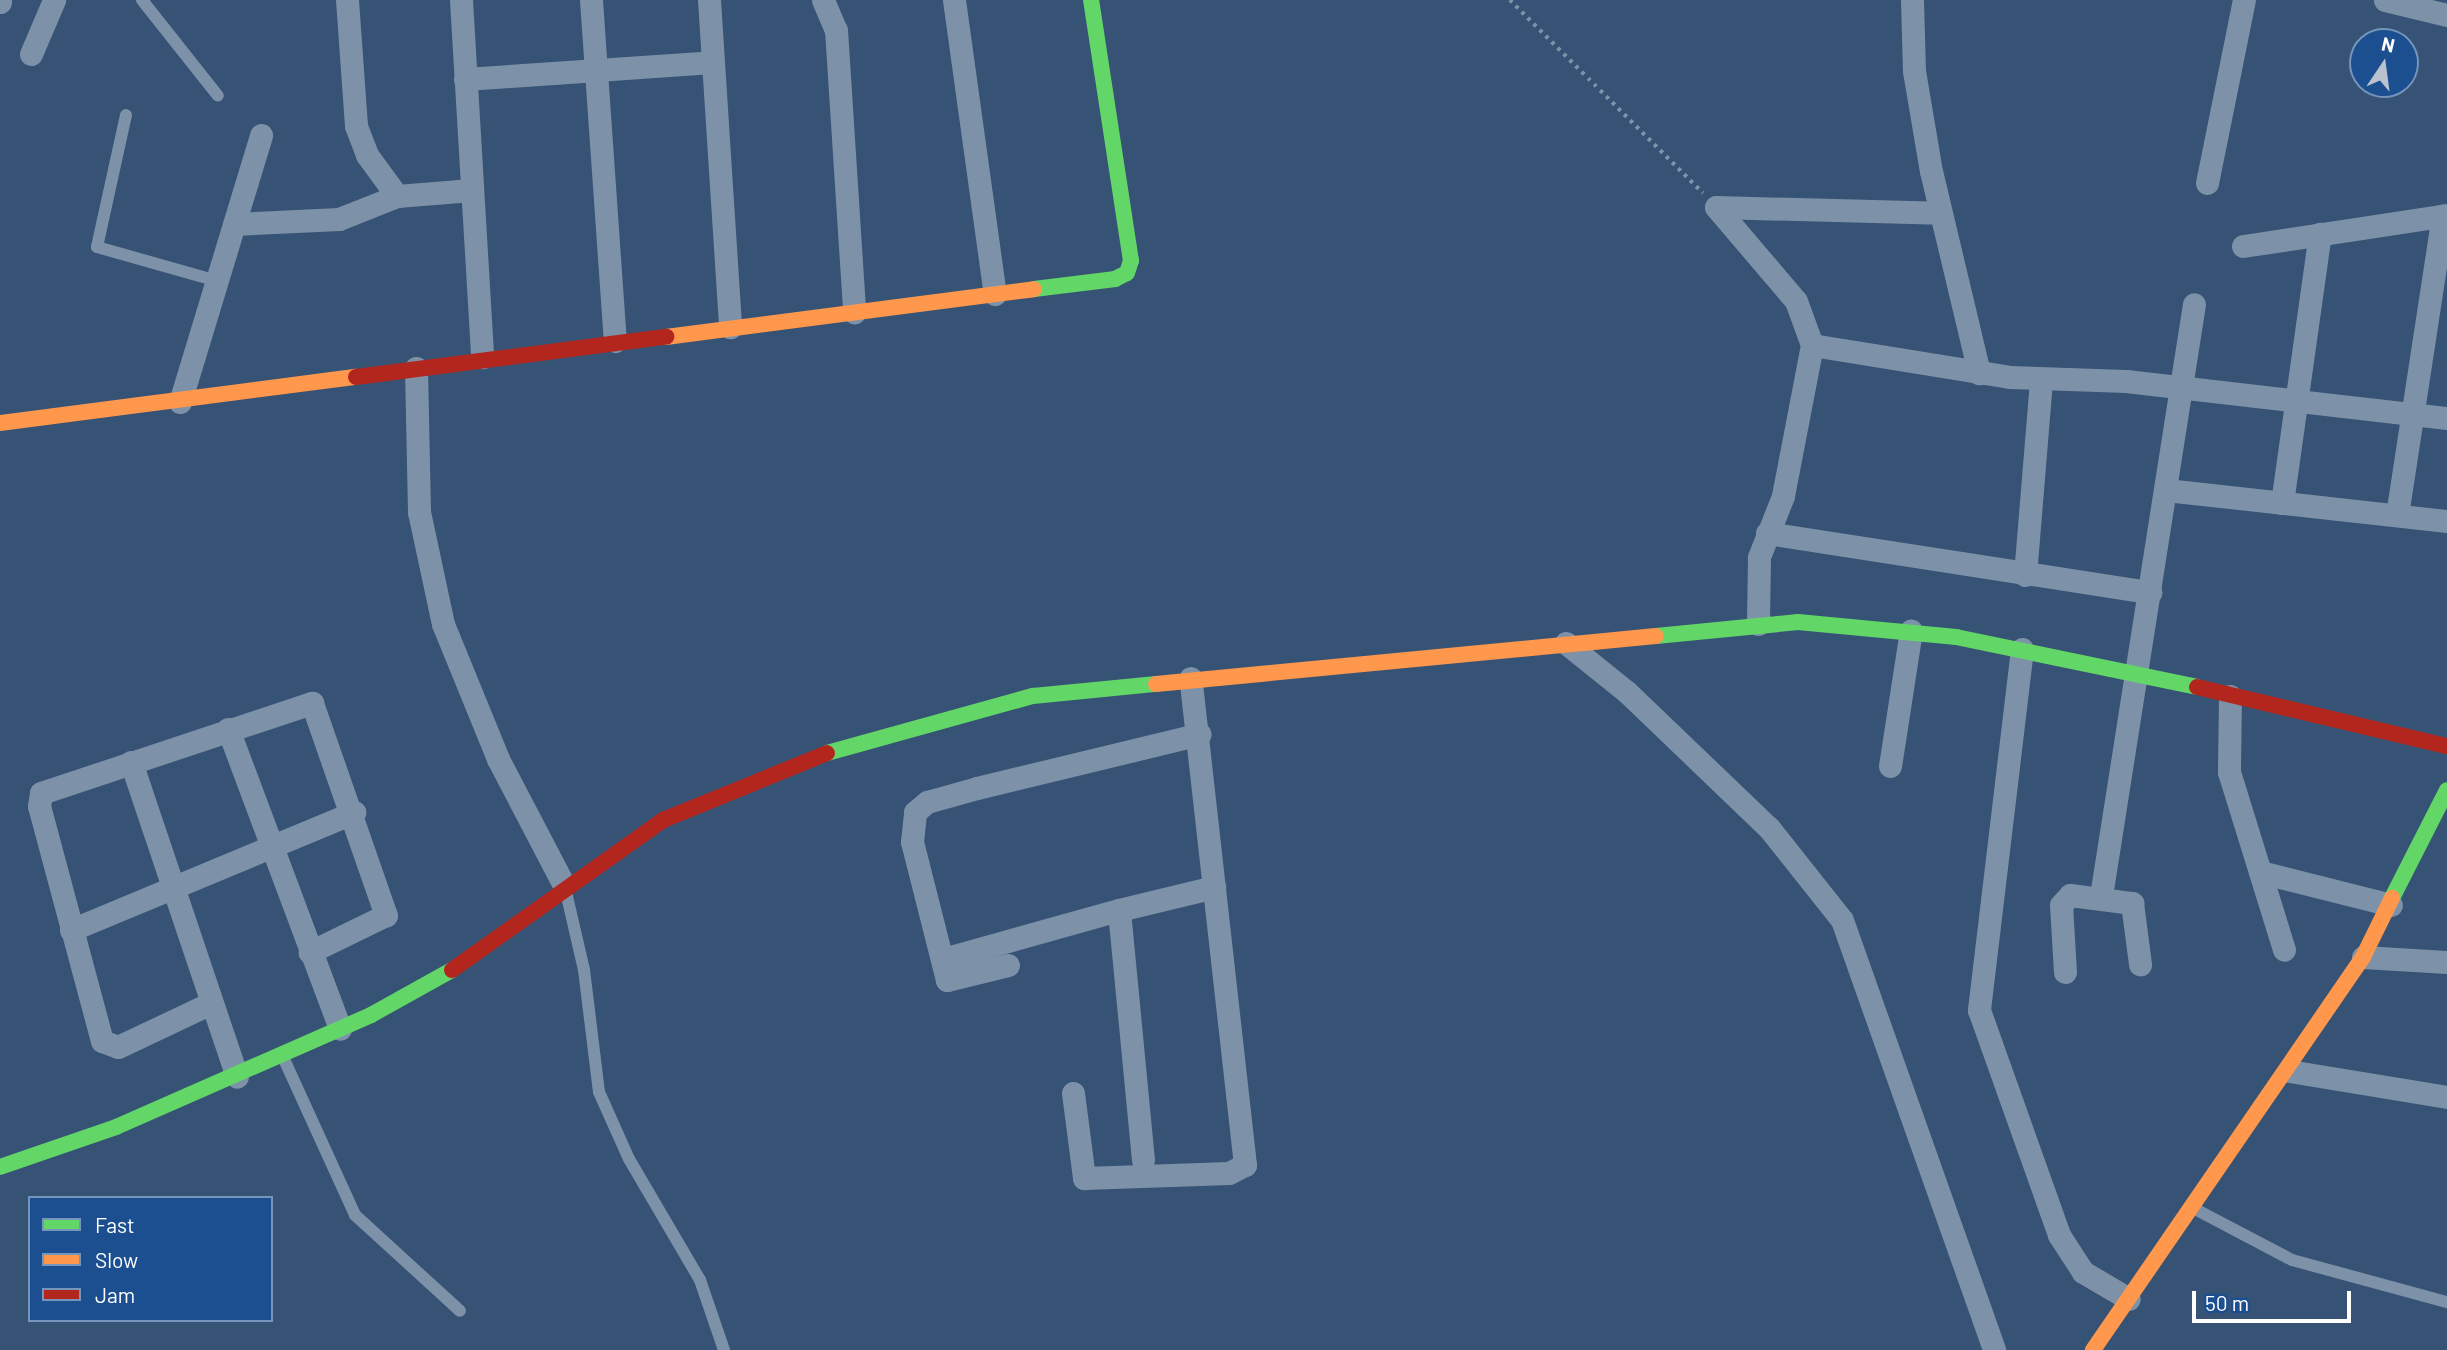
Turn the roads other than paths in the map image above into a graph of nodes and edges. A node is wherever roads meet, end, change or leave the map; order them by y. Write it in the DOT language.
graph roads {
  1 [pos="54,0"];
  2 [pos="142,0"];
  3 [pos="347,0"];
  4 [pos="461,0"];
  5 [pos="591,0"];
  6 [pos="709,0"];
  7 [pos="823,0"];
  8 [pos="954,0"];
  9 [pos="1091,0"];
  10 [pos="1912,0"];
  11 [pos="2244,0"];
  12 [pos="2385,0"];
  13 [pos="2447,15"];
  14 [pos="31,54"];
  15 [pos="712,62"];
  16 [pos="596,69"];
  17 [pos="465,79"];
  18 [pos="218,96"];
  19 [pos="126,114"];
  20 [pos="261,135"];
  21 [pos="2207,183"];
  22 [pos="472,190"];
  23 [pos="397,197"];
  24 [pos="1939,213"];
  25 [pos="2445,215"];
  26 [pos="234,224"];
  27 [pos="2320,234"];
  28 [pos="2243,246"];
  29 [pos="217,282"];
  30 [pos="995,294"];
  31 [pos="2193,304"];
  32 [pos="854,312"];
  33 [pos="730,327"];
  34 [pos="615,341"];
  35 [pos="1812,345"];
  36 [pos="482,357"];
  37 [pos="416,368"];
  38 [pos="1979,373"];
  39 [pos="2041,379"];
  40 [pos="2182,387"];
  41 [pos="180,402"];
  42 [pos="2295,403"];
  43 [pos="2409,416"];
  44 [pos="2447,418"];
  45 [pos="0,423"];
  46 [pos="2166,490"];
  47 [pos="2282,503"];
  48 [pos="2397,515"];
  49 [pos="2447,521"];
  50 [pos="1767,533"];
  51 [pos="2025,575"];
  52 [pos="2150,592"];
  53 [pos="1753,624"];
  54 [pos="1911,631"];
  55 [pos="1566,643"];
  56 [pos="2022,649"];
  57 [pos="2132,670"];
  58 [pos="1190,678"];
  59 [pos="2230,696"];
  60 [pos="228,729"];
  61 [pos="1200,734"];
  62 [pos="2447,746"];
  63 [pos="131,762"];
  64 [pos="1890,766"];
  65 [pos="2447,790"];
  66 [pos="354,812"];
  67 [pos="2439,823"];
  68 [pos="271,845"];
  69 [pos="2260,873"];
  70 [pos="564,885"];
  71 [pos="172,886"];
  72 [pos="1214,887"];
  73 [pos="2101,896"];
  74 [pos="2391,905"];
  75 [pos="1119,910"];
  76 [pos="71,930"];
  77 [pos="2284,950"];
  78 [pos="310,952"];
  79 [pos="2363,957"];
  80 [pos="943,959"];
  81 [pos="2447,962"];
  82 [pos="2140,964"];
  83 [pos="1008,965"];
  84 [pos="2066,972"];
  85 [pos="211,1003"];
  86 [pos="340,1029"];
  87 [pos="284,1057"];
  88 [pos="2289,1071"];
  89 [pos="237,1077"];
  90 [pos="1073,1093"];
  91 [pos="2447,1097"];
  92 [pos="1143,1160"];
  93 [pos="0,1167"];
  94 [pos="2192,1208"];
  95 [pos="2129,1299"];
  96 [pos="2447,1302"];
  97 [pos="460,1311"];
  98 [pos="2097,1345"];
  99 [pos="724,1350"];
  100 [pos="1994,1350"];
  1 -- 14 [label="street"];
  2 -- 18 [label="lane"];
  3 -- 23 [label="street"];
  4 -- 17 [label="street"];
  5 -- 16 [label="street"];
  6 -- 15 [label="street"];
  7 -- 32 [label="street"];
  8 -- 30 [label="street"];
  9 -- 30 [label="street"];
  10 -- 24 [label="street"];
  11 -- 21 [label="street"];
  12 -- 13 [label="street"];
  15 -- 16 [label="street"];
  15 -- 33 [label="street"];
  16 -- 17 [label="street"];
  16 -- 34 [label="street"];
  17 -- 22 [label="street"];
  19 -- 29 [label="lane"];
  20 -- 26 [label="street"];
  22 -- 23 [label="street"];
  22 -- 36 [label="street"];
  23 -- 26 [label="street"];
  24 -- 35 [label="street"];
  24 -- 38 [label="street"];
  25 -- 27 [label="street"];
  25 -- 43 [label="street"];
  26 -- 29 [label="street"];
  27 -- 28 [label="street"];
  27 -- 42 [label="street"];
  29 -- 41 [label="street"];
  30 -- 32 [label="street"];
  31 -- 40 [label="street"];
  32 -- 33 [label="street"];
  33 -- 34 [label="street"];
  34 -- 36 [label="street"];
  35 -- 38 [label="street"];
  35 -- 50 [label="street"];
  36 -- 37 [label="street"];
  37 -- 41 [label="street"];
  37 -- 70 [label="street"];
  38 -- 39 [label="street"];
  39 -- 40 [label="street"];
  39 -- 51 [label="street"];
  40 -- 42 [label="street"];
  40 -- 46 [label="street"];
  41 -- 45 [label="street"];
  42 -- 43 [label="street"];
  42 -- 47 [label="street"];
  43 -- 44 [label="street"];
  43 -- 48 [label="street"];
  46 -- 47 [label="street"];
  46 -- 52 [label="street"];
  47 -- 48 [label="street"];
  48 -- 49 [label="street"];
  50 -- 51 [label="street"];
  50 -- 53 [label="street"];
  51 -- 52 [label="street"];
  52 -- 57 [label="street"];
  53 -- 54 [label="street"];
  53 -- 55 [label="street"];
  54 -- 56 [label="street"];
  54 -- 64 [label="street"];
  55 -- 58 [label="street"];
  55 -- 100 [label="street"];
  56 -- 57 [label="street"];
  56 -- 95 [label="street"];
  57 -- 59 [label="street"];
  57 -- 73 [label="street"];
  58 -- 61 [label="street"];
  58 -- 70 [label="street"];
  59 -- 62 [label="street"];
  59 -- 69 [label="street"];
  60 -- 63 [label="street"];
  60 -- 66 [label="street"];
  60 -- 68 [label="street"];
  61 -- 72 [label="street"];
  61 -- 80 [label="street"];
  63 -- 71 [label="street"];
  63 -- 76 [label="street"];
  65 -- 67 [label="street"];
  66 -- 68 [label="street"];
  66 -- 78 [label="street"];
  67 -- 74 [label="street"];
  68 -- 71 [label="street"];
  68 -- 78 [label="street"];
  69 -- 74 [label="street"];
  69 -- 77 [label="street"];
  70 -- 86 [label="street"];
  70 -- 99 [label="lane"];
  71 -- 76 [label="street"];
  71 -- 85 [label="street"];
  72 -- 75 [label="street"];
  72 -- 90 [label="street"];
  73 -- 82 [label="street"];
  73 -- 84 [label="street"];
  74 -- 79 [label="street"];
  75 -- 80 [label="street"];
  75 -- 92 [label="street"];
  76 -- 85 [label="street"];
  78 -- 86 [label="street"];
  79 -- 81 [label="street"];
  79 -- 88 [label="street"];
  80 -- 83 [label="street"];
  85 -- 89 [label="street"];
  86 -- 87 [label="street"];
  87 -- 89 [label="street"];
  87 -- 97 [label="lane"];
  88 -- 91 [label="street"];
  88 -- 94 [label="street"];
  89 -- 93 [label="street"];
  94 -- 95 [label="street"];
  94 -- 96 [label="lane"];
  95 -- 98 [label="street"];
}
